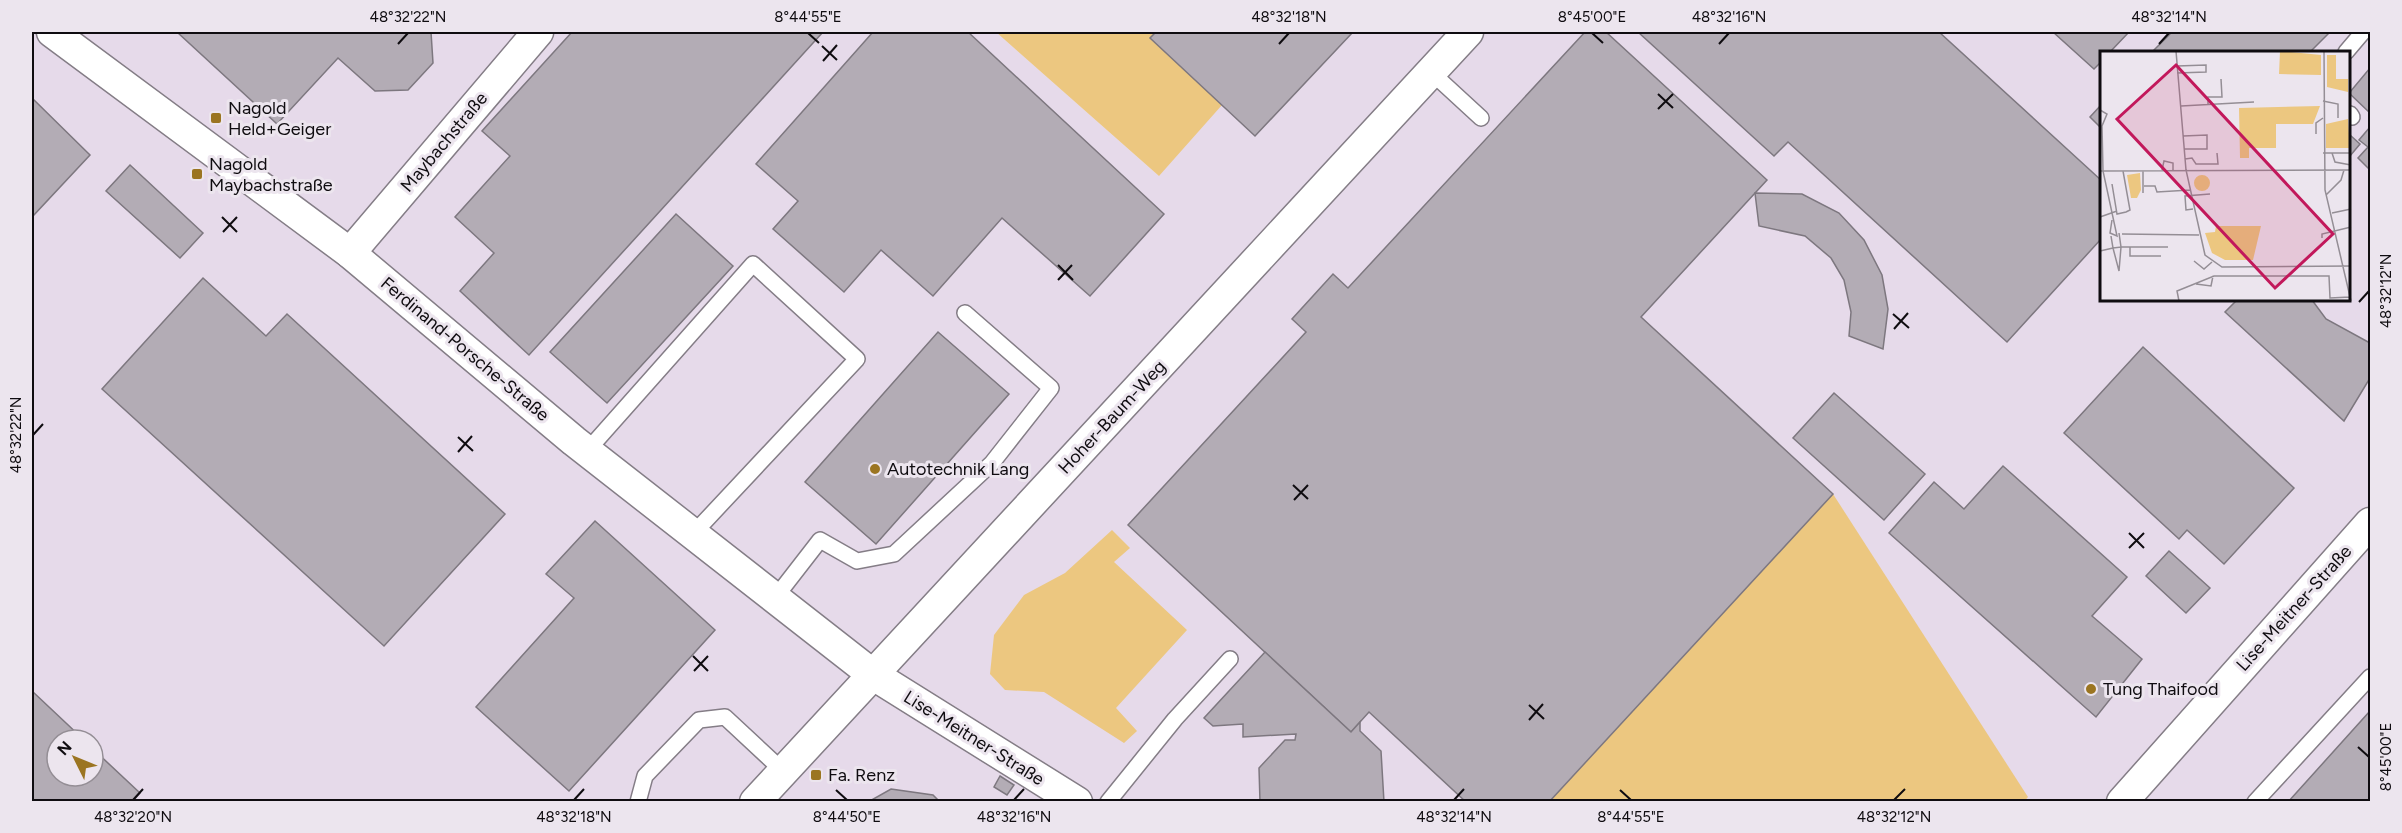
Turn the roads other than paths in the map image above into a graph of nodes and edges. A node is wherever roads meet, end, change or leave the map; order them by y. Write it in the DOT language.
graph roads {
  1 [pos="1468,32"];
  2 [pos="2362,32"];
  3 [pos="529,35"];
  4 [pos="67,36"];
  5 [pos="2347,51"];
  6 [pos="1431,72"];
  7 [pos="1481,118"];
  8 [pos="350,253"];
  9 [pos="965,313"];
  10 [pos="588,451"];
  11 [pos="2370,523"];
  12 [pos="693,534"];
  13 [pos="776,598"];
  14 [pos="1230,659"];
  15 [pos="872,674"];
  16 [pos="2370,677"];
  17 [pos="783,771"];
  18 [pos="1043,792"];
  19 [pos="638,801"];
  20 [pos="755,801"];
  21 [pos="1077,801"];
  22 [pos="1108,801"];
  23 [pos="2122,801"];
  24 [pos="2255,801"];
  1 -- 6 [label="street, Hoher-Baum-Weg"];
  2 -- 5 [label="lane"];
  3 -- 8 [label="street, Maybachstraße"];
  4 -- 8 [label="street, Ferdinand-Porsche-Straße"];
  6 -- 7 [label="lane"];
  6 -- 15 [label="street, Hoher-Baum-Weg"];
  8 -- 10 [label="street, Ferdinand-Porsche-Straße"];
  9 -- 13 [label="lane"];
  10 -- 12 [label="street, Ferdinand-Porsche-Straße"];
  10 -- 12 [label="lane"];
  11 -- 23 [label="street, Lise-Meitner-Straße"];
  12 -- 13 [label="street, Ferdinand-Porsche-Straße"];
  13 -- 15 [label="street, Ferdinand-Porsche-Straße"];
  14 -- 22 [label="lane"];
  15 -- 17 [label="street, Hoher-Baum-Weg"];
  15 -- 18 [label="street, Lise-Meitner-Straße"];
  16 -- 24 [label="lane"];
  17 -- 19 [label="lane"];
  17 -- 20 [label="street, Hoher-Baum-Weg"];
  18 -- 21 [label="street, Lise-Meitner-Straße"];
}
